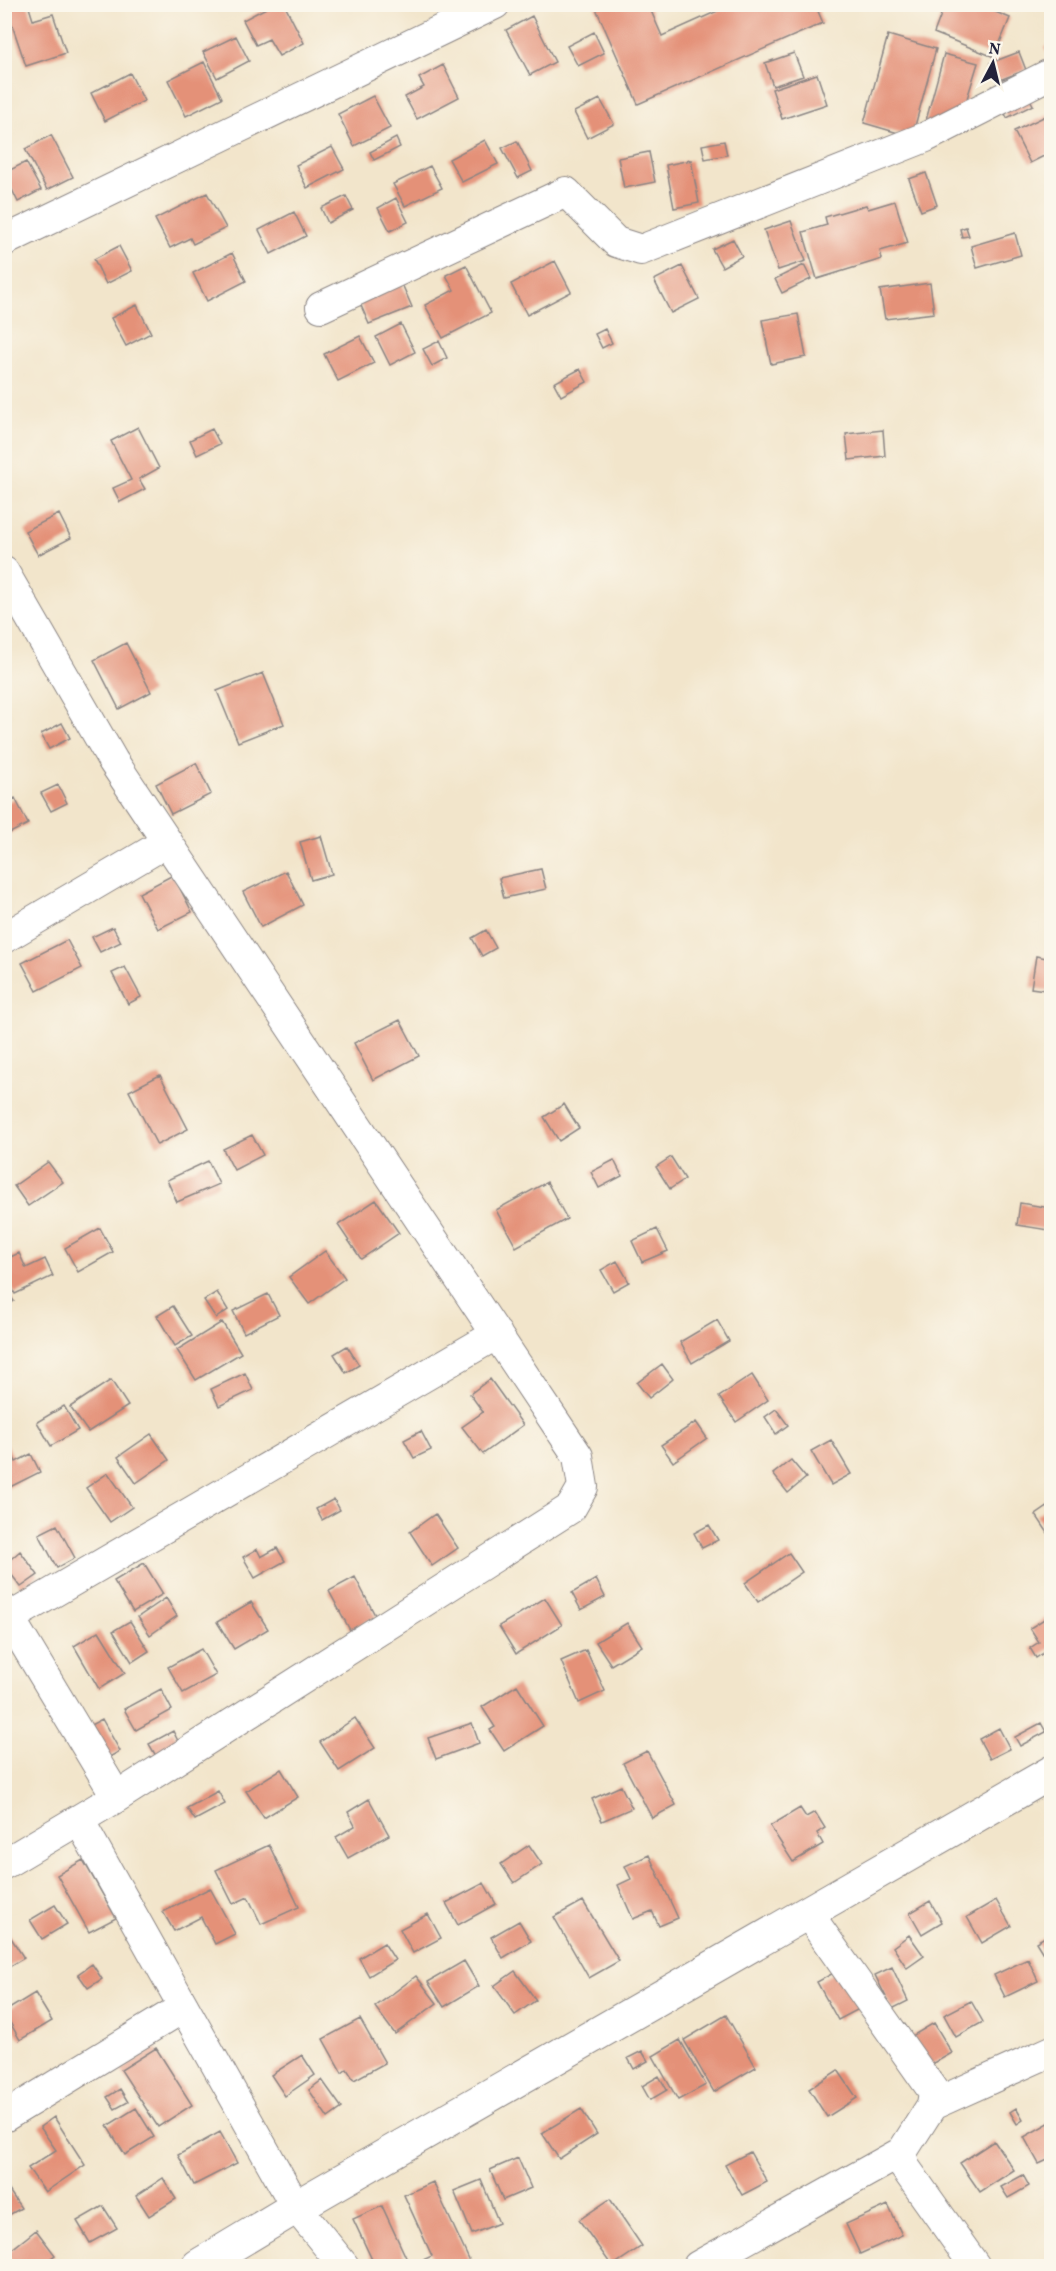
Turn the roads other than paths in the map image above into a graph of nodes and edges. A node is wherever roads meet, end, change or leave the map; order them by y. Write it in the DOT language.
graph roads {
  1 [pos="495,4"];
  2 [pos="1052,73"];
  3 [pos="4,241"];
  4 [pos="321,307"];
  5 [pos="4,572"];
  6 [pos="167,842"];
  7 [pos="4,938"];
  8 [pos="497,1334"];
  9 [pos="6,1616"];
  10 [pos="1052,1772"];
  11 [pos="117,1797"];
  12 [pos="79,1820"];
  13 [pos="4,1864"];
  14 [pos="807,1912"];
  15 [pos="184,2007"];
  16 [pos="1052,2051"];
  17 [pos="932,2104"];
  18 [pos="4,2117"];
  19 [pos="902,2152"];
  20 [pos="296,2207"];
  21 [pos="198,2266"];
  22 [pos="344,2266"];
  23 [pos="698,2266"];
  24 [pos="975,2266"];
  1 -- 3 [label="street"];
  2 -- 4 [label="street"];
  5 -- 6 [label="street"];
  6 -- 7 [label="street"];
  6 -- 8 [label="street"];
  8 -- 9 [label="street"];
  8 -- 11 [label="street"];
  9 -- 11 [label="street"];
  10 -- 14 [label="street"];
  11 -- 12 [label="street"];
  12 -- 13 [label="street"];
  12 -- 15 [label="street"];
  14 -- 17 [label="street"];
  14 -- 20 [label="street"];
  15 -- 18 [label="street"];
  15 -- 20 [label="street"];
  16 -- 17 [label="street"];
  17 -- 19 [label="street"];
  19 -- 23 [label="street"];
  19 -- 24 [label="street"];
  20 -- 21 [label="street"];
  20 -- 22 [label="street"];
}
